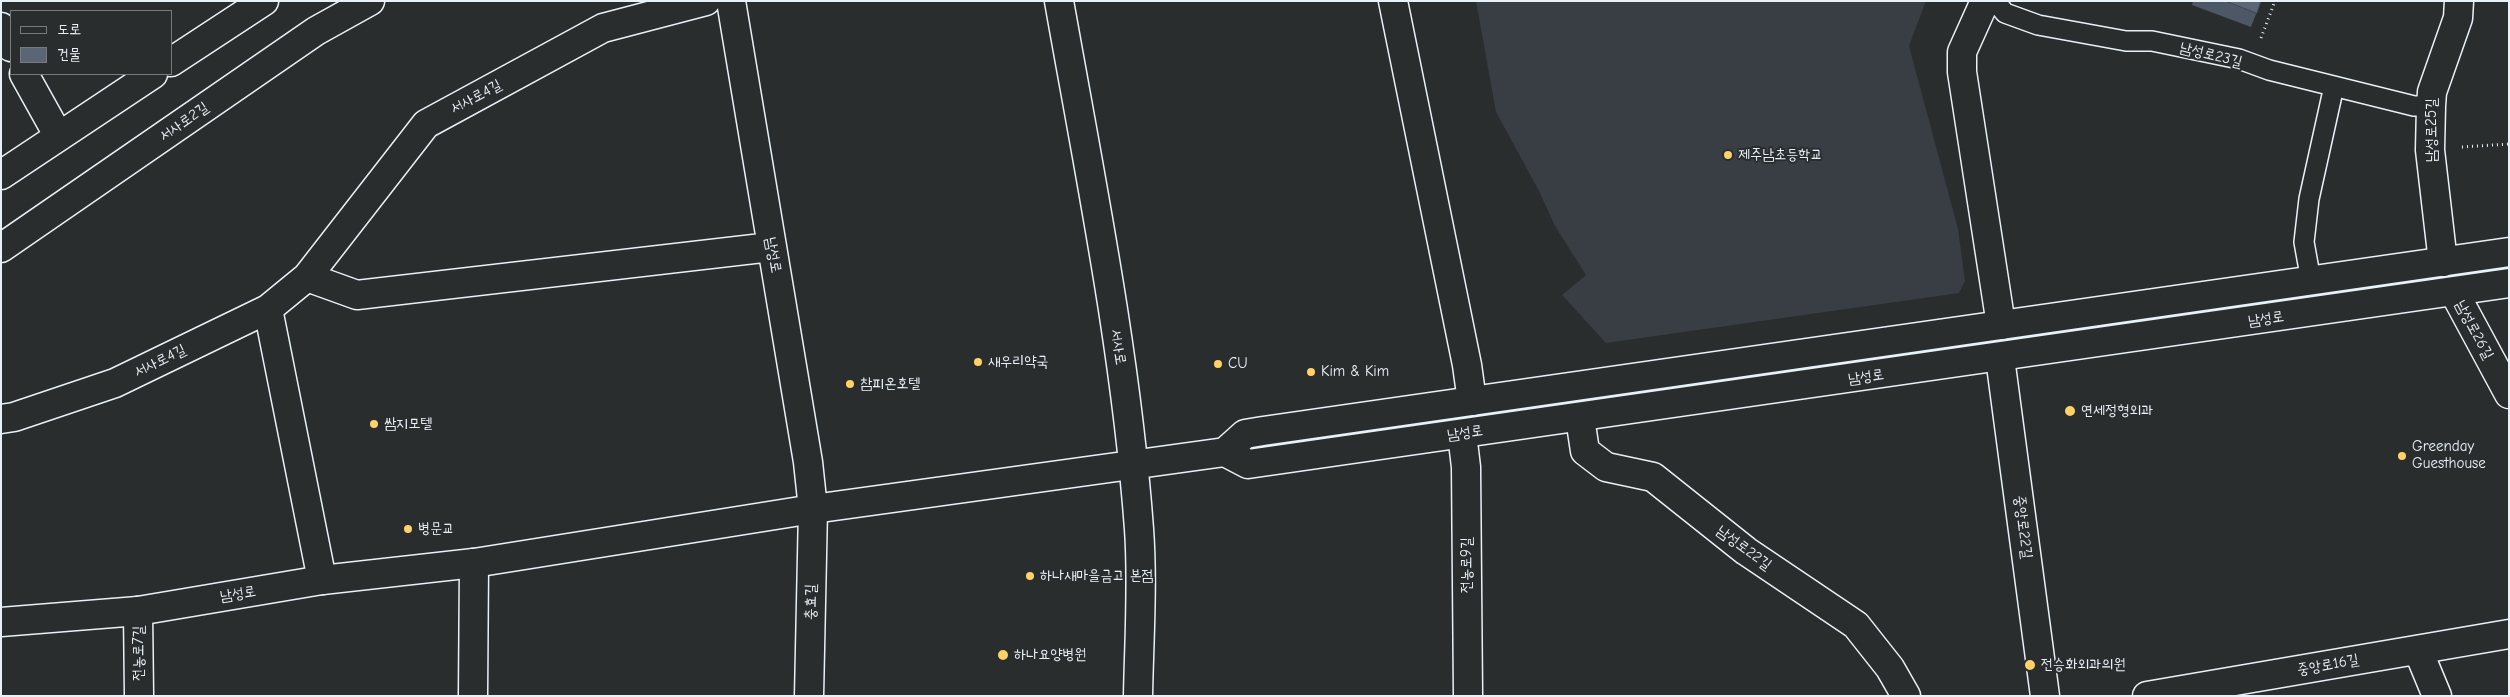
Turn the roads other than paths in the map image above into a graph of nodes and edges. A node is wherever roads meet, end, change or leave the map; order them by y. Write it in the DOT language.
graph roads {
  1 [pos="264,1"];
  2 [pos="370,1"];
  3 [pos="706,1"];
  4 [pos="731,1"];
  5 [pos="1059,1"];
  6 [pos="1393,1"];
  7 [pos="1985,1"];
  8 [pos="1995,1"];
  9 [pos="2459,1"];
  10 [pos="1,27"];
  11 [pos="10,45"];
  12 [pos="172,61"];
  13 [pos="25,75"];
  14 [pos="151,75"];
  15 [pos="2334,86"];
  16 [pos="2431,106"];
  17 [pos="58,136"];
  18 [pos="1,175"];
  19 [pos="771,247"];
  20 [pos="1,248"];
  21 [pos="2509,252"];
  22 [pos="2443,262"];
  23 [pos="307,277"];
  24 [pos="2311,281"];
  25 [pos="2509,284"];
  26 [pos="2454,292"];
  27 [pos="268,309"];
  28 [pos="2001,325"];
  29 [pos="2000,358"];
  30 [pos="2509,394"];
  31 [pos="1472,401"];
  32 [pos="1580,418"];
  33 [pos="1,419"];
  34 [pos="1462,434"];
  35 [pos="1225,452"];
  36 [pos="1133,465"];
  37 [pos="813,509"];
  38 [pos="474,563"];
  39 [pos="322,580"];
  40 [pos="138,611"];
  41 [pos="1,622"];
  42 [pos="2509,634"];
  43 [pos="2418,650"];
  44 [pos="139,696"];
  45 [pos="473,696"];
  46 [pos="810,696"];
  47 [pos="1138,696"];
  48 [pos="1468,696"];
  49 [pos="1906,696"];
  50 [pos="2045,696"];
  51 [pos="2147,696"];
  52 [pos="2437,696"];
  1 -- 12 [label="street"];
  2 -- 20 [label="street, 서사로2길"];
  3 -- 23 [label="street, 서사로4길"];
  4 -- 19 [label="street, 남성로"];
  5 -- 36 [label="street, 서사로"];
  6 -- 31 [label="street, 남성로"];
  7 -- 28 [label="street"];
  8 -- 15 [label="lane, 남성로23길"];
  9 -- 16 [label="street, 남성로25길"];
  10 -- 11 [label="street"];
  13 -- 17 [label="street"];
  14 -- 17 [label="street"];
  15 -- 16 [label="lane, 남성로23길"];
  15 -- 24 [label="lane"];
  16 -- 22 [label="street, 남성로25길"];
  17 -- 18 [label="street"];
  19 -- 23 [label="street"];
  19 -- 37 [label="street, 남성로"];
  21 -- 22 [label="street, 남성로"];
  22 -- 24 [label="street, 남성로"];
  23 -- 27 [label="street, 서사로4길"];
  24 -- 28 [label="street, 남성로"];
  25 -- 26 [label="street, 남성로"];
  26 -- 29 [label="street, 남성로"];
  26 -- 30 [label="street, 남성로26길"];
  27 -- 33 [label="street, 서사로4길"];
  27 -- 39 [label="street"];
  28 -- 31 [label="street, 남성로"];
  29 -- 32 [label="street, 남성로"];
  29 -- 50 [label="street, 중앙로22길"];
  31 -- 35 [label="street, 남성로"];
  32 -- 34 [label="street, 남성로"];
  32 -- 49 [label="street, 남성로22길"];
  34 -- 35 [label="street, 남성로"];
  34 -- 48 [label="street, 전농로9길"];
  35 -- 36 [label="street, 남성로"];
  36 -- 37 [label="street, 남성로"];
  36 -- 47 [label="street, 서사로"];
  37 -- 38 [label="street, 남성로"];
  37 -- 46 [label="street, 충효길"];
  38 -- 39 [label="street, 남성로"];
  38 -- 45 [label="street"];
  39 -- 40 [label="street, 남성로"];
  40 -- 41 [label="street, 남성로"];
  40 -- 44 [label="street, 전농로7길"];
  42 -- 43 [label="street, 중앙로16길"];
  43 -- 51 [label="street, 중앙로16길"];
  43 -- 52 [label="street"];
}
